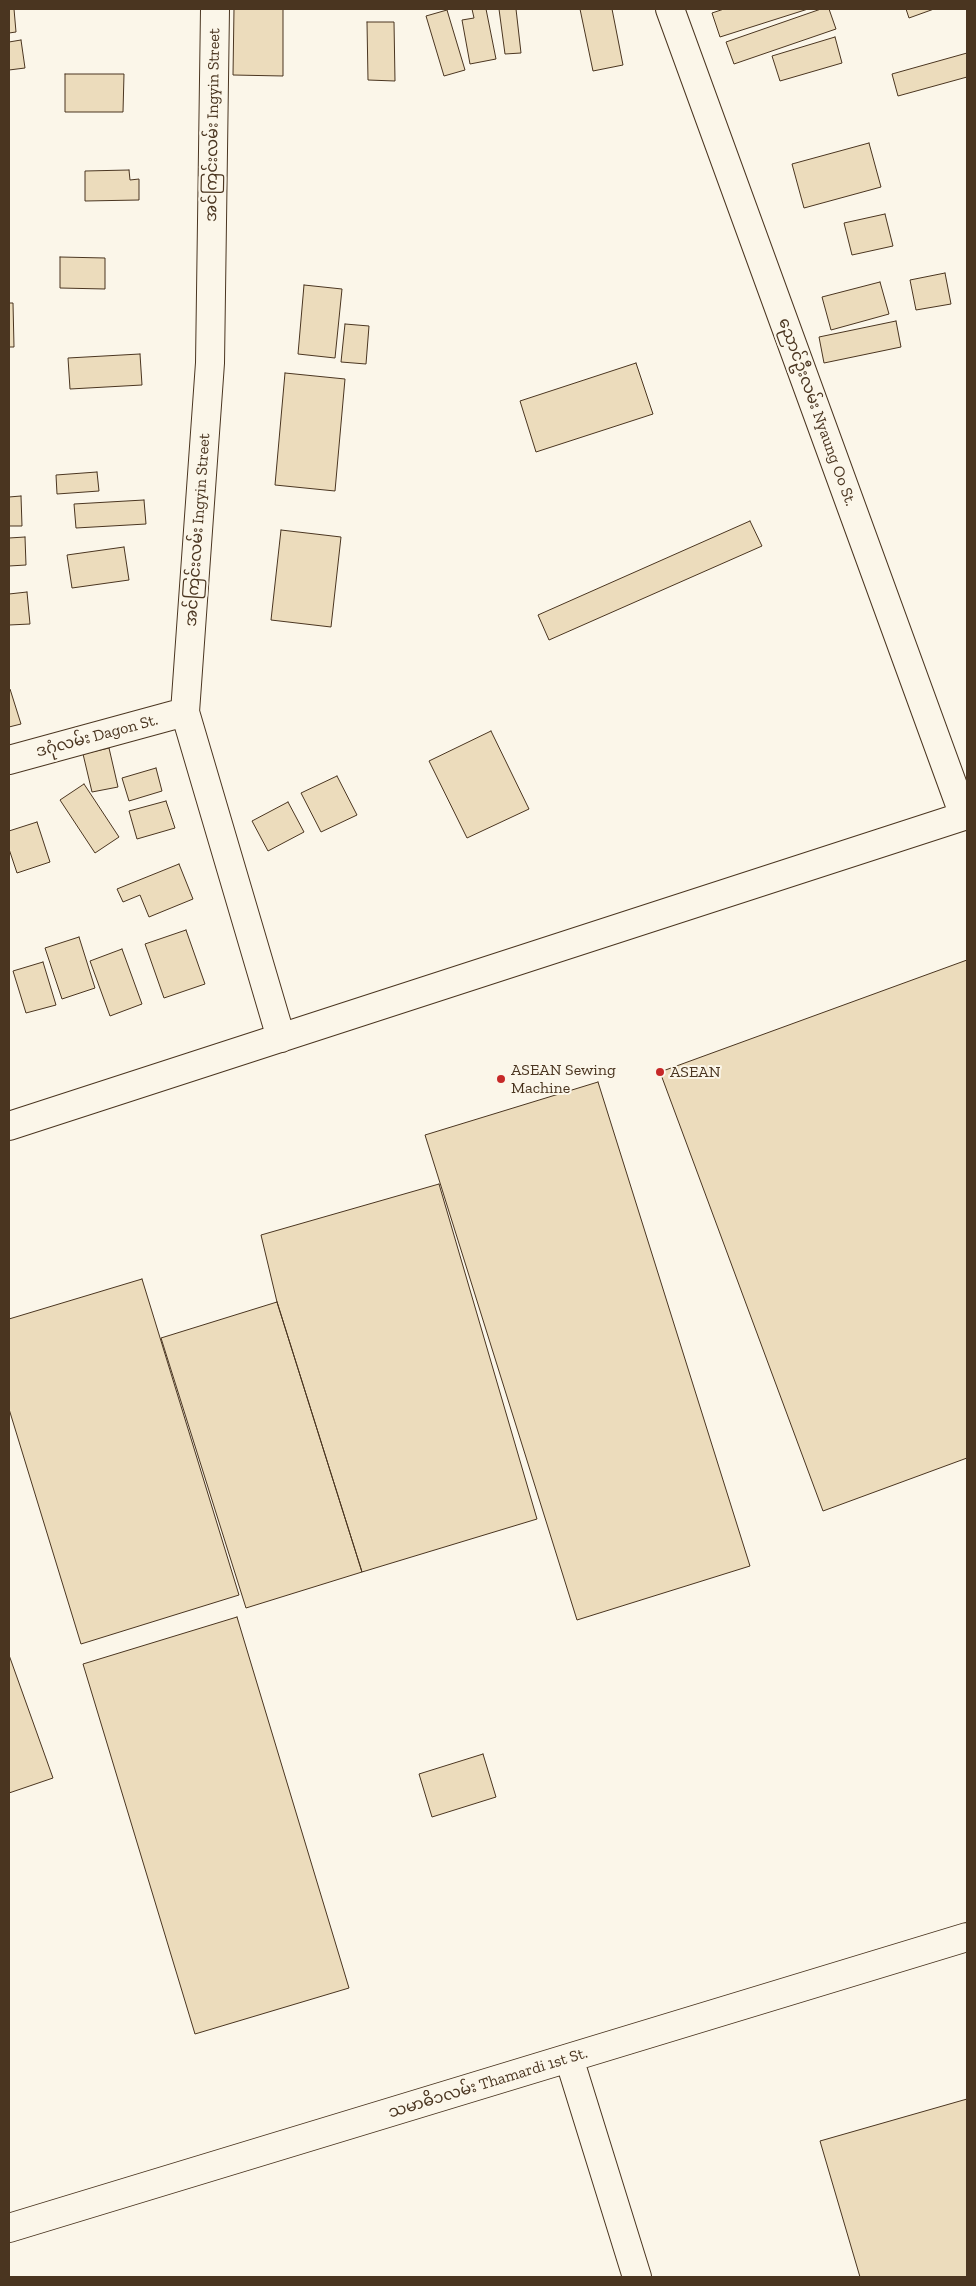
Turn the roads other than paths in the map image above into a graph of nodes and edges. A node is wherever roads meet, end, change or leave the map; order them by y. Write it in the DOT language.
graph roads {
  1 [pos="215,9"];
  2 [pos="670,9"];
  3 [pos="185,712"];
  4 [pos="9,760"];
  5 [pos="966,815"];
  6 [pos="281,1038"];
  7 [pos="9,1126"];
  8 [pos="967,1937"];
  9 [pos="569,2058"];
  10 [pos="9,2228"];
  11 [pos="637,2277"];
  1 -- 3 [label="street, အင်ကြင်းလမ်း Ingyin Street"];
  2 -- 5 [label="street, ညောင်ဦးလမ်း Nyaung Oo St."];
  3 -- 4 [label="street, ဒဂုံလမ်း Dagon St."];
  3 -- 6 [label="street, အင်ကြင်းလမ်း Ingyin Street"];
  5 -- 6 [label="street"];
  6 -- 7 [label="street"];
  8 -- 9 [label="street, သမာဓိ၁လမ်း Thamardi 1st St."];
  9 -- 10 [label="street, သမာဓိ၁လမ်း Thamardi 1st St."];
  9 -- 11 [label="street"];
}
